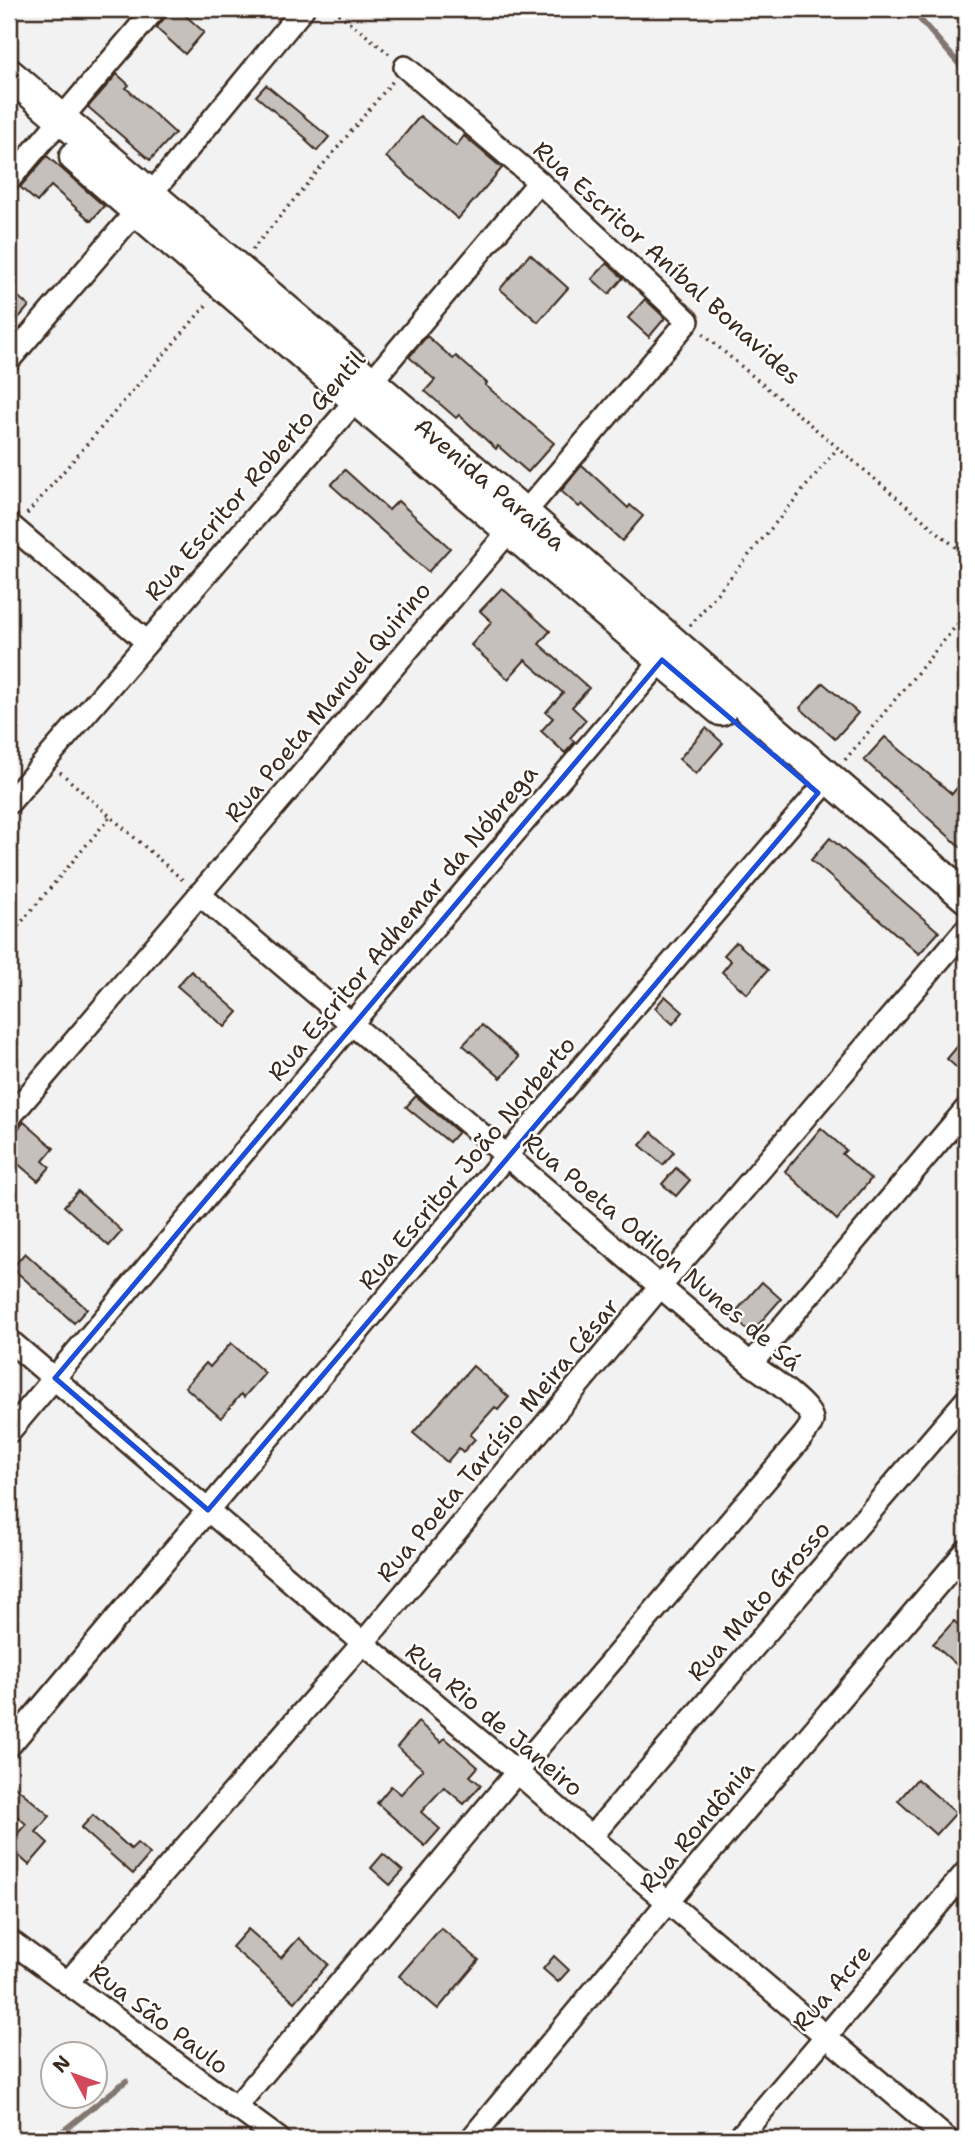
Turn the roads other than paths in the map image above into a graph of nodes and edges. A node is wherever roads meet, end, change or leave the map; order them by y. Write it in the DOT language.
graph roads {
  1 [pos="155,9"];
  2 [pos="303,9"];
  3 [pos="405,67"];
  4 [pos="9,74"];
  5 [pos="9,100"];
  6 [pos="55,127"];
  7 [pos="9,180"];
  8 [pos="539,182"];
  9 [pos="144,202"];
  10 [pos="688,321"];
  11 [pos="9,360"];
  12 [pos="364,391"];
  13 [pos="516,522"];
  14 [pos="9,524"];
  15 [pos="147,642"];
  16 [pos="669,652"];
  17 [pos="824,785"];
  18 [pos="9,803"];
  19 [pos="199,894"];
  20 [pos="966,897"];
  21 [pos="966,921"];
  22 [pos="966,929"];
  23 [pos="352,1023"];
  24 [pos="966,1109"];
  25 [pos="9,1118"];
  26 [pos="506,1156"];
  27 [pos="660,1286"];
  28 [pos="9,1339"];
  29 [pos="751,1364"];
  30 [pos="55,1378"];
  31 [pos="966,1400"];
  32 [pos="9,1432"];
  33 [pos="208,1510"];
  34 [pos="966,1551"];
  35 [pos="363,1643"];
  36 [pos="9,1746"];
  37 [pos="517,1772"];
  38 [pos="591,1837"];
  39 [pos="966,1872"];
  40 [pos="667,1903"];
  41 [pos="9,1940"];
  42 [pos="67,1983"];
  43 [pos="826,2035"];
  44 [pos="234,2108"];
  45 [pos="279,2139"];
  46 [pos="471,2139"];
  47 [pos="738,2139"];
  48 [pos="947,2139"];
  1 -- 6 [label="street"];
  2 -- 9 [label="street"];
  3 -- 8 [label="street, Rua Escritor Aníbal Bonavides"];
  4 -- 6 [label="street, Avenida Paraíba"];
  5 -- 6 [label="street, Avenida Paraíba"];
  6 -- 7 [label="street"];
  6 -- 9 [label="street, Avenida Paraíba"];
  8 -- 10 [label="street, Rua Escritor Aníbal Bonavides"];
  8 -- 12 [label="street, Rua Escritor Roberto Gentil"];
  9 -- 11 [label="street"];
  9 -- 12 [label="street, Avenida Paraíba"];
  10 -- 13 [label="street, Rua Poeta Manuel Quirino"];
  12 -- 13 [label="street, Avenida Paraíba"];
  12 -- 15 [label="street, Rua Escritor Roberto Gentil"];
  13 -- 16 [label="street, Avenida Paraíba"];
  13 -- 19 [label="street, Rua Poeta Manuel Quirino"];
  14 -- 15 [label="street"];
  15 -- 18 [label="street, Rua Escritor Roberto Gentil"];
  16 -- 17 [label="street, Avenida Paraíba"];
  16 -- 23 [label="street, Rua Escritor Adhemar da Nóbrega"];
  17 -- 20 [label="street, Avenida Paraíba"];
  17 -- 21 [label="street, Avenida Paraíba"];
  17 -- 26 [label="street, Rua Escritor João Norberto"];
  19 -- 23 [label="street, Rua Poeta Odilon Nunes de Sá"];
  19 -- 25 [label="street, Rua Poeta Manuel Quirino"];
  22 -- 27 [label="street, Rua Poeta Tarcísio Meira César"];
  23 -- 26 [label="street, Rua Poeta Odilon Nunes de Sá"];
  23 -- 30 [label="street, Rua Escritor Adhemar da Nóbrega"];
  24 -- 29 [label="street"];
  26 -- 27 [label="street, Rua Poeta Odilon Nunes de Sá"];
  26 -- 33 [label="street, Rua Escritor João Norberto"];
  27 -- 29 [label="street, Rua Poeta Odilon Nunes de Sá"];
  27 -- 35 [label="street, Rua Poeta Tarcísio Meira César"];
  28 -- 30 [label="street, Rua Rio de Janeiro"];
  29 -- 37 [label="street, Rua Poeta Odilon Nunes de Sá"];
  30 -- 32 [label="street, Rua Escritor Adhemar da Nóbrega"];
  30 -- 33 [label="street, Rua Rio de Janeiro"];
  31 -- 38 [label="street, Rua Mato Grosso"];
  33 -- 35 [label="street, Rua Rio de Janeiro"];
  33 -- 36 [label="street, Rua Escritor João Norberto"];
  34 -- 40 [label="street, Rua Rondônia"];
  35 -- 37 [label="street, Rua Rio de Janeiro"];
  35 -- 42 [label="street, Rua Poeta Tarcísio Meira César"];
  37 -- 38 [label="street, Rua Rio de Janeiro"];
  37 -- 44 [label="street"];
  38 -- 40 [label="street, Rua Rio de Janeiro"];
  39 -- 43 [label="street, Rua Acre"];
  40 -- 43 [label="street, Rua Rio de Janeiro"];
  40 -- 46 [label="street, Rua Rondônia"];
  41 -- 42 [label="street, Rua São Paulo"];
  42 -- 44 [label="street, Rua São Paulo"];
  43 -- 47 [label="street, Rua Acre"];
  43 -- 48 [label="street, Rua Rio de Janeiro"];
  44 -- 45 [label="street, Rua São Paulo"];
}
